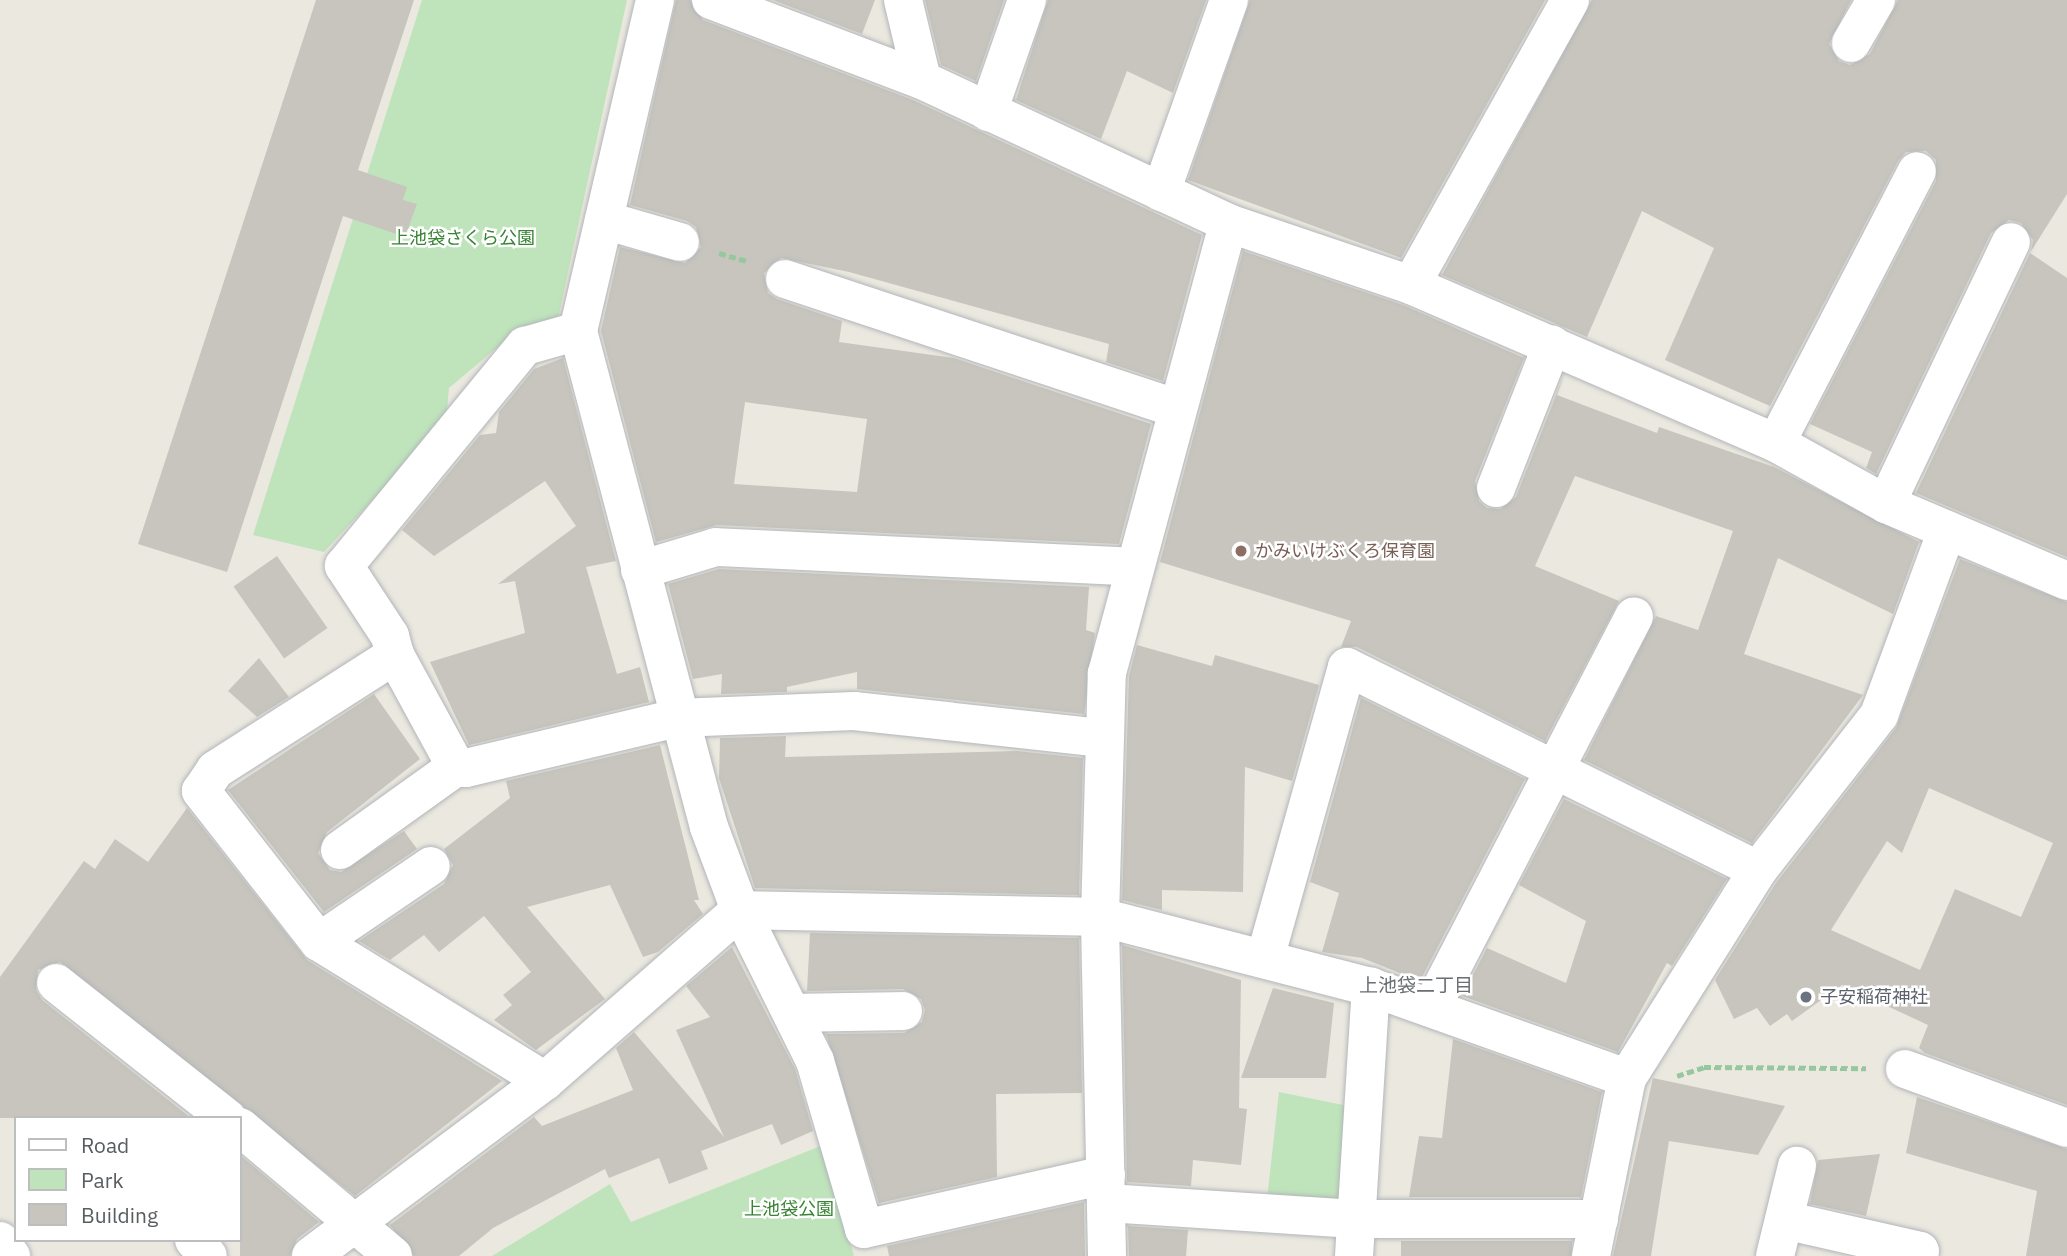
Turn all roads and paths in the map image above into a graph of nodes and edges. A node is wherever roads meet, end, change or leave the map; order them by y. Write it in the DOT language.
graph roads {
  1 [pos="655,0"];
  2 [pos="711,0"];
  3 [pos="903,0"];
  4 [pos="1027,0"];
  5 [pos="1229,0"];
  6 [pos="1570,0"];
  7 [pos="1876,0"];
  8 [pos="1851,43"];
  9 [pos="922,80"];
  10 [pos="988,112"];
  11 [pos="1917,172"];
  12 [pos="1160,192"];
  13 [pos="604,220"];
  14 [pos="1228,223"];
  15 [pos="680,242"];
  16 [pos="2011,242"];
  17 [pos="785,279"];
  18 [pos="1411,285"];
  19 [pos="578,331"];
  20 [pos="1552,345"];
  21 [pos="1177,409"];
  22 [pos="1776,443"];
  23 [pos="1496,488"];
  24 [pos="1886,503"];
  25 [pos="1948,530"];
  26 [pos="1135,567"];
  27 [pos="640,570"];
  28 [pos="2067,581"];
  29 [pos="1634,617"];
  30 [pos="395,655"];
  31 [pos="677,718"];
  32 [pos="1101,738"];
  33 [pos="456,767"];
  34 [pos="1554,770"];
  35 [pos="340,850"];
  36 [pos="431,866"];
  37 [pos="1758,870"];
  38 [pos="740,910"];
  39 [pos="1101,917"];
  40 [pos="319,942"];
  41 [pos="1266,955"];
  42 [pos="56,983"];
  43 [pos="1371,987"];
  44 [pos="1431,1008"];
  45 [pos="903,1011"];
  46 [pos="792,1013"];
  47 [pos="1905,1069"];
  48 [pos="1627,1078"];
  49 [pos="545,1081"];
  50 [pos="225,1116"];
  51 [pos="2067,1128"];
  52 [pos="242,1129"];
  53 [pos="1797,1166"];
  54 [pos="1107,1189"];
  55 [pos="1356,1219"];
  56 [pos="1599,1219"];
  57 [pos="361,1223"];
  58 [pos="1779,1238"];
  59 [pos="0,1241"];
  60 [pos="196,1242"];
  61 [pos="11,1256"];
  62 [pos="208,1256"];
  63 [pos="311,1256"];
  64 [pos="393,1256"];
  65 [pos="1107,1256"];
  66 [pos="1354,1256"];
  67 [pos="1591,1256"];
  68 [pos="1919,1256"];
  1 -- 13 [label="street"];
  2 -- 9 [label="street"];
  3 -- 9 [label="street"];
  4 -- 10 [label="street"];
  5 -- 12 [label="street"];
  6 -- 18 [label="street"];
  7 -- 8 [label="street"];
  9 -- 10 [label="street"];
  10 -- 12 [label="street"];
  11 -- 22 [label="street"];
  12 -- 14 [label="street"];
  13 -- 15 [label="street"];
  13 -- 19 [label="street"];
  14 -- 18 [label="street"];
  14 -- 21 [label="street"];
  15 -- 17 [label="path"];
  16 -- 24 [label="street"];
  17 -- 21 [label="street"];
  18 -- 20 [label="street"];
  19 -- 27 [label="street"];
  19 -- 30 [label="street"];
  20 -- 22 [label="street"];
  20 -- 23 [label="street"];
  21 -- 26 [label="street"];
  22 -- 24 [label="street"];
  24 -- 25 [label="street"];
  25 -- 28 [label="street"];
  25 -- 37 [label="street"];
  26 -- 27 [label="street"];
  26 -- 32 [label="street"];
  27 -- 31 [label="street"];
  29 -- 34 [label="street"];
  30 -- 33 [label="street"];
  30 -- 40 [label="street"];
  31 -- 32 [label="street"];
  31 -- 33 [label="street"];
  31 -- 38 [label="street"];
  32 -- 39 [label="street"];
  33 -- 35 [label="street"];
  34 -- 37 [label="street"];
  34 -- 41 [label="street"];
  34 -- 44 [label="street"];
  36 -- 40 [label="street"];
  37 -- 48 [label="street"];
  38 -- 39 [label="street"];
  38 -- 46 [label="street"];
  38 -- 49 [label="street"];
  39 -- 41 [label="street"];
  39 -- 54 [label="street"];
  40 -- 49 [label="street"];
  41 -- 43 [label="street"];
  42 -- 50 [label="street"];
  43 -- 44 [label="street"];
  43 -- 55 [label="street"];
  44 -- 48 [label="street"];
  45 -- 46 [label="street"];
  46 -- 54 [label="street"];
  47 -- 48 [label="path"];
  47 -- 51 [label="street"];
  48 -- 56 [label="street"];
  49 -- 57 [label="street"];
  52 -- 57 [label="street"];
  53 -- 58 [label="street"];
  54 -- 55 [label="street"];
  54 -- 65 [label="street"];
  55 -- 56 [label="street"];
  55 -- 66 [label="street"];
  56 -- 67 [label="street"];
  57 -- 63 [label="street"];
  57 -- 64 [label="street"];
  58 -- 68 [label="street"];
  59 -- 61 [label="street"];
  60 -- 62 [label="street"];
}
